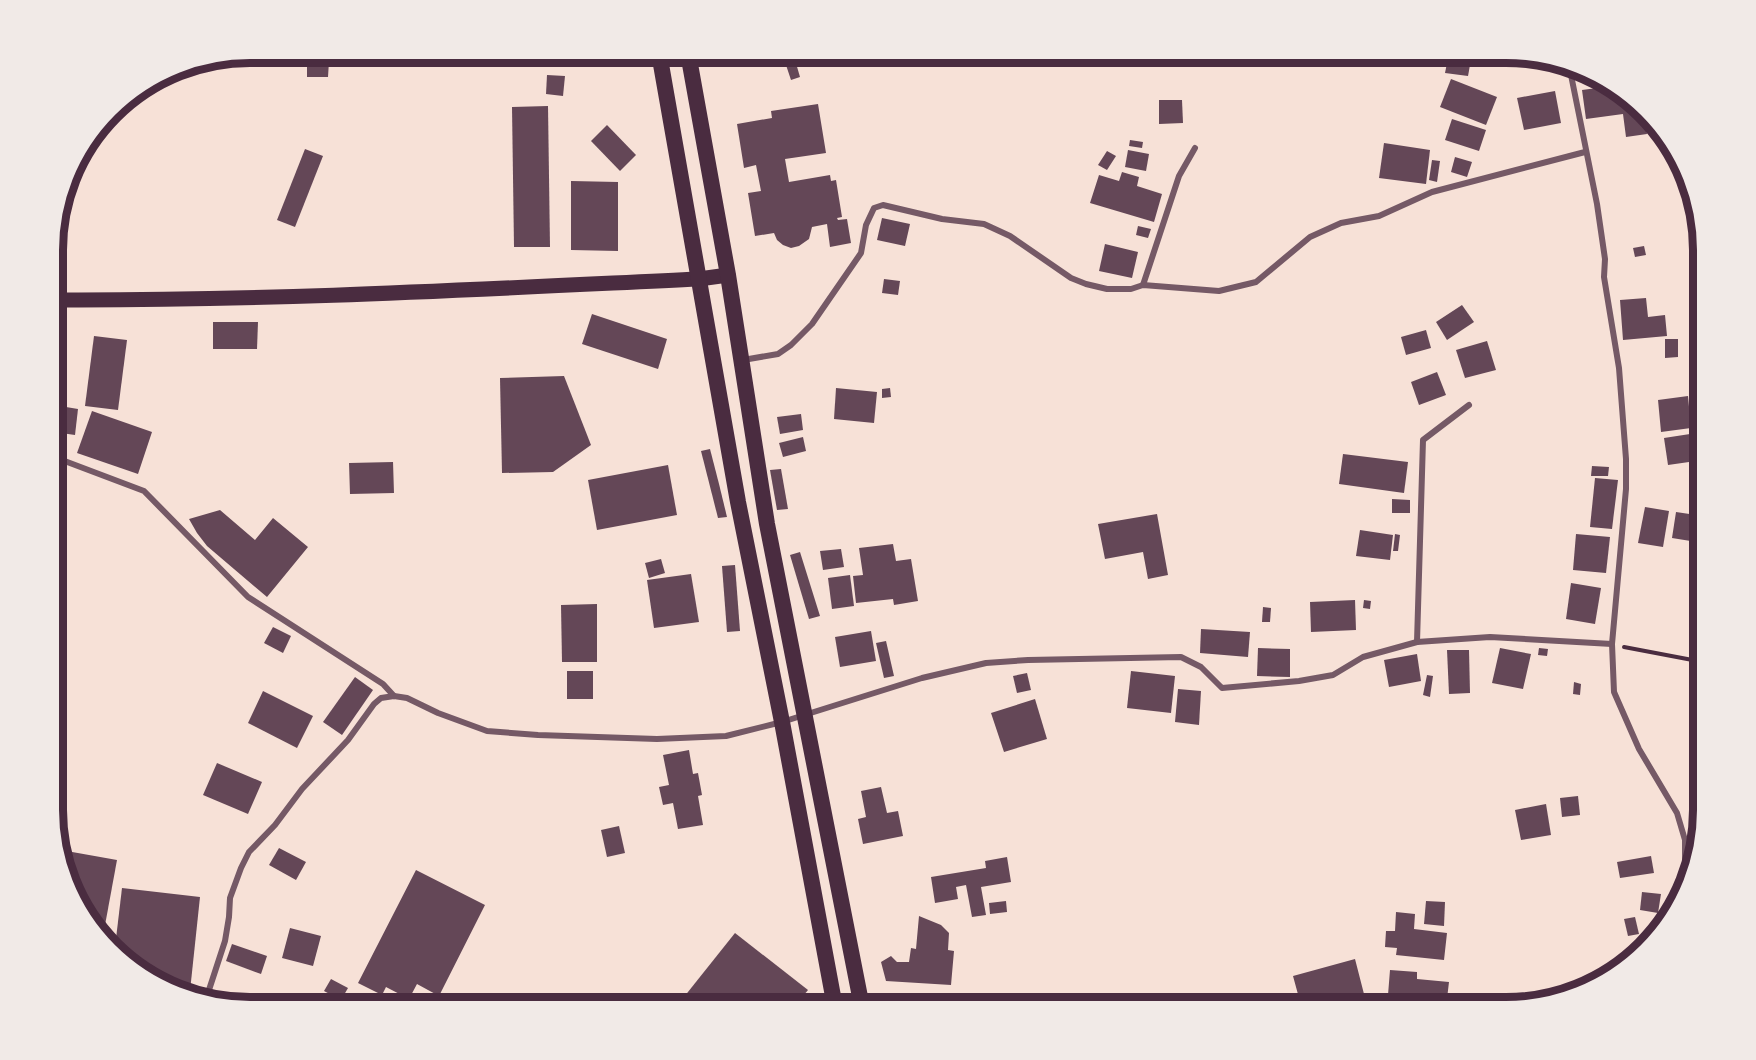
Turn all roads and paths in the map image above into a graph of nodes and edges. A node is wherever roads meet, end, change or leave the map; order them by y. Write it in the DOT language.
graph roads {
  1 [pos="661,63"];
  2 [pos="690,63"];
  3 [pos="1571,75"];
  4 [pos="1195,148"];
  5 [pos="1585,152"];
  6 [pos="728,275"];
  7 [pos="699,279"];
  8 [pos="1143,285"];
  9 [pos="63,300"];
  10 [pos="740,360"];
  11 [pos="1469,405"];
  12 [pos="63,460"];
  13 [pos="1417,642"];
  14 [pos="1612,644"];
  15 [pos="1693,660"];
  16 [pos="394,696"];
  17 [pos="806,714"];
  18 [pos="782,722"];
  19 [pos="1685,862"];
  20 [pos="208,992"];
  21 [pos="833,997"];
  22 [pos="860,997"];
  1 -- 7 [label="highway"];
  2 -- 6 [label="highway"];
  3 -- 5 [label="street"];
  4 -- 8 [label="street"];
  5 -- 8 [label="street"];
  5 -- 14 [label="street"];
  6 -- 7 [label="main road"];
  6 -- 10 [label="highway"];
  7 -- 9 [label="main road"];
  7 -- 18 [label="highway"];
  8 -- 10 [label="street"];
  10 -- 17 [label="highway"];
  11 -- 13 [label="street"];
  12 -- 16 [label="street"];
  13 -- 14 [label="street"];
  13 -- 17 [label="street"];
  14 -- 15 [label="path"];
  14 -- 19 [label="street"];
  16 -- 18 [label="street"];
  16 -- 20 [label="street"];
  17 -- 18 [label="street"];
  17 -- 22 [label="highway"];
  18 -- 21 [label="highway"];
}
